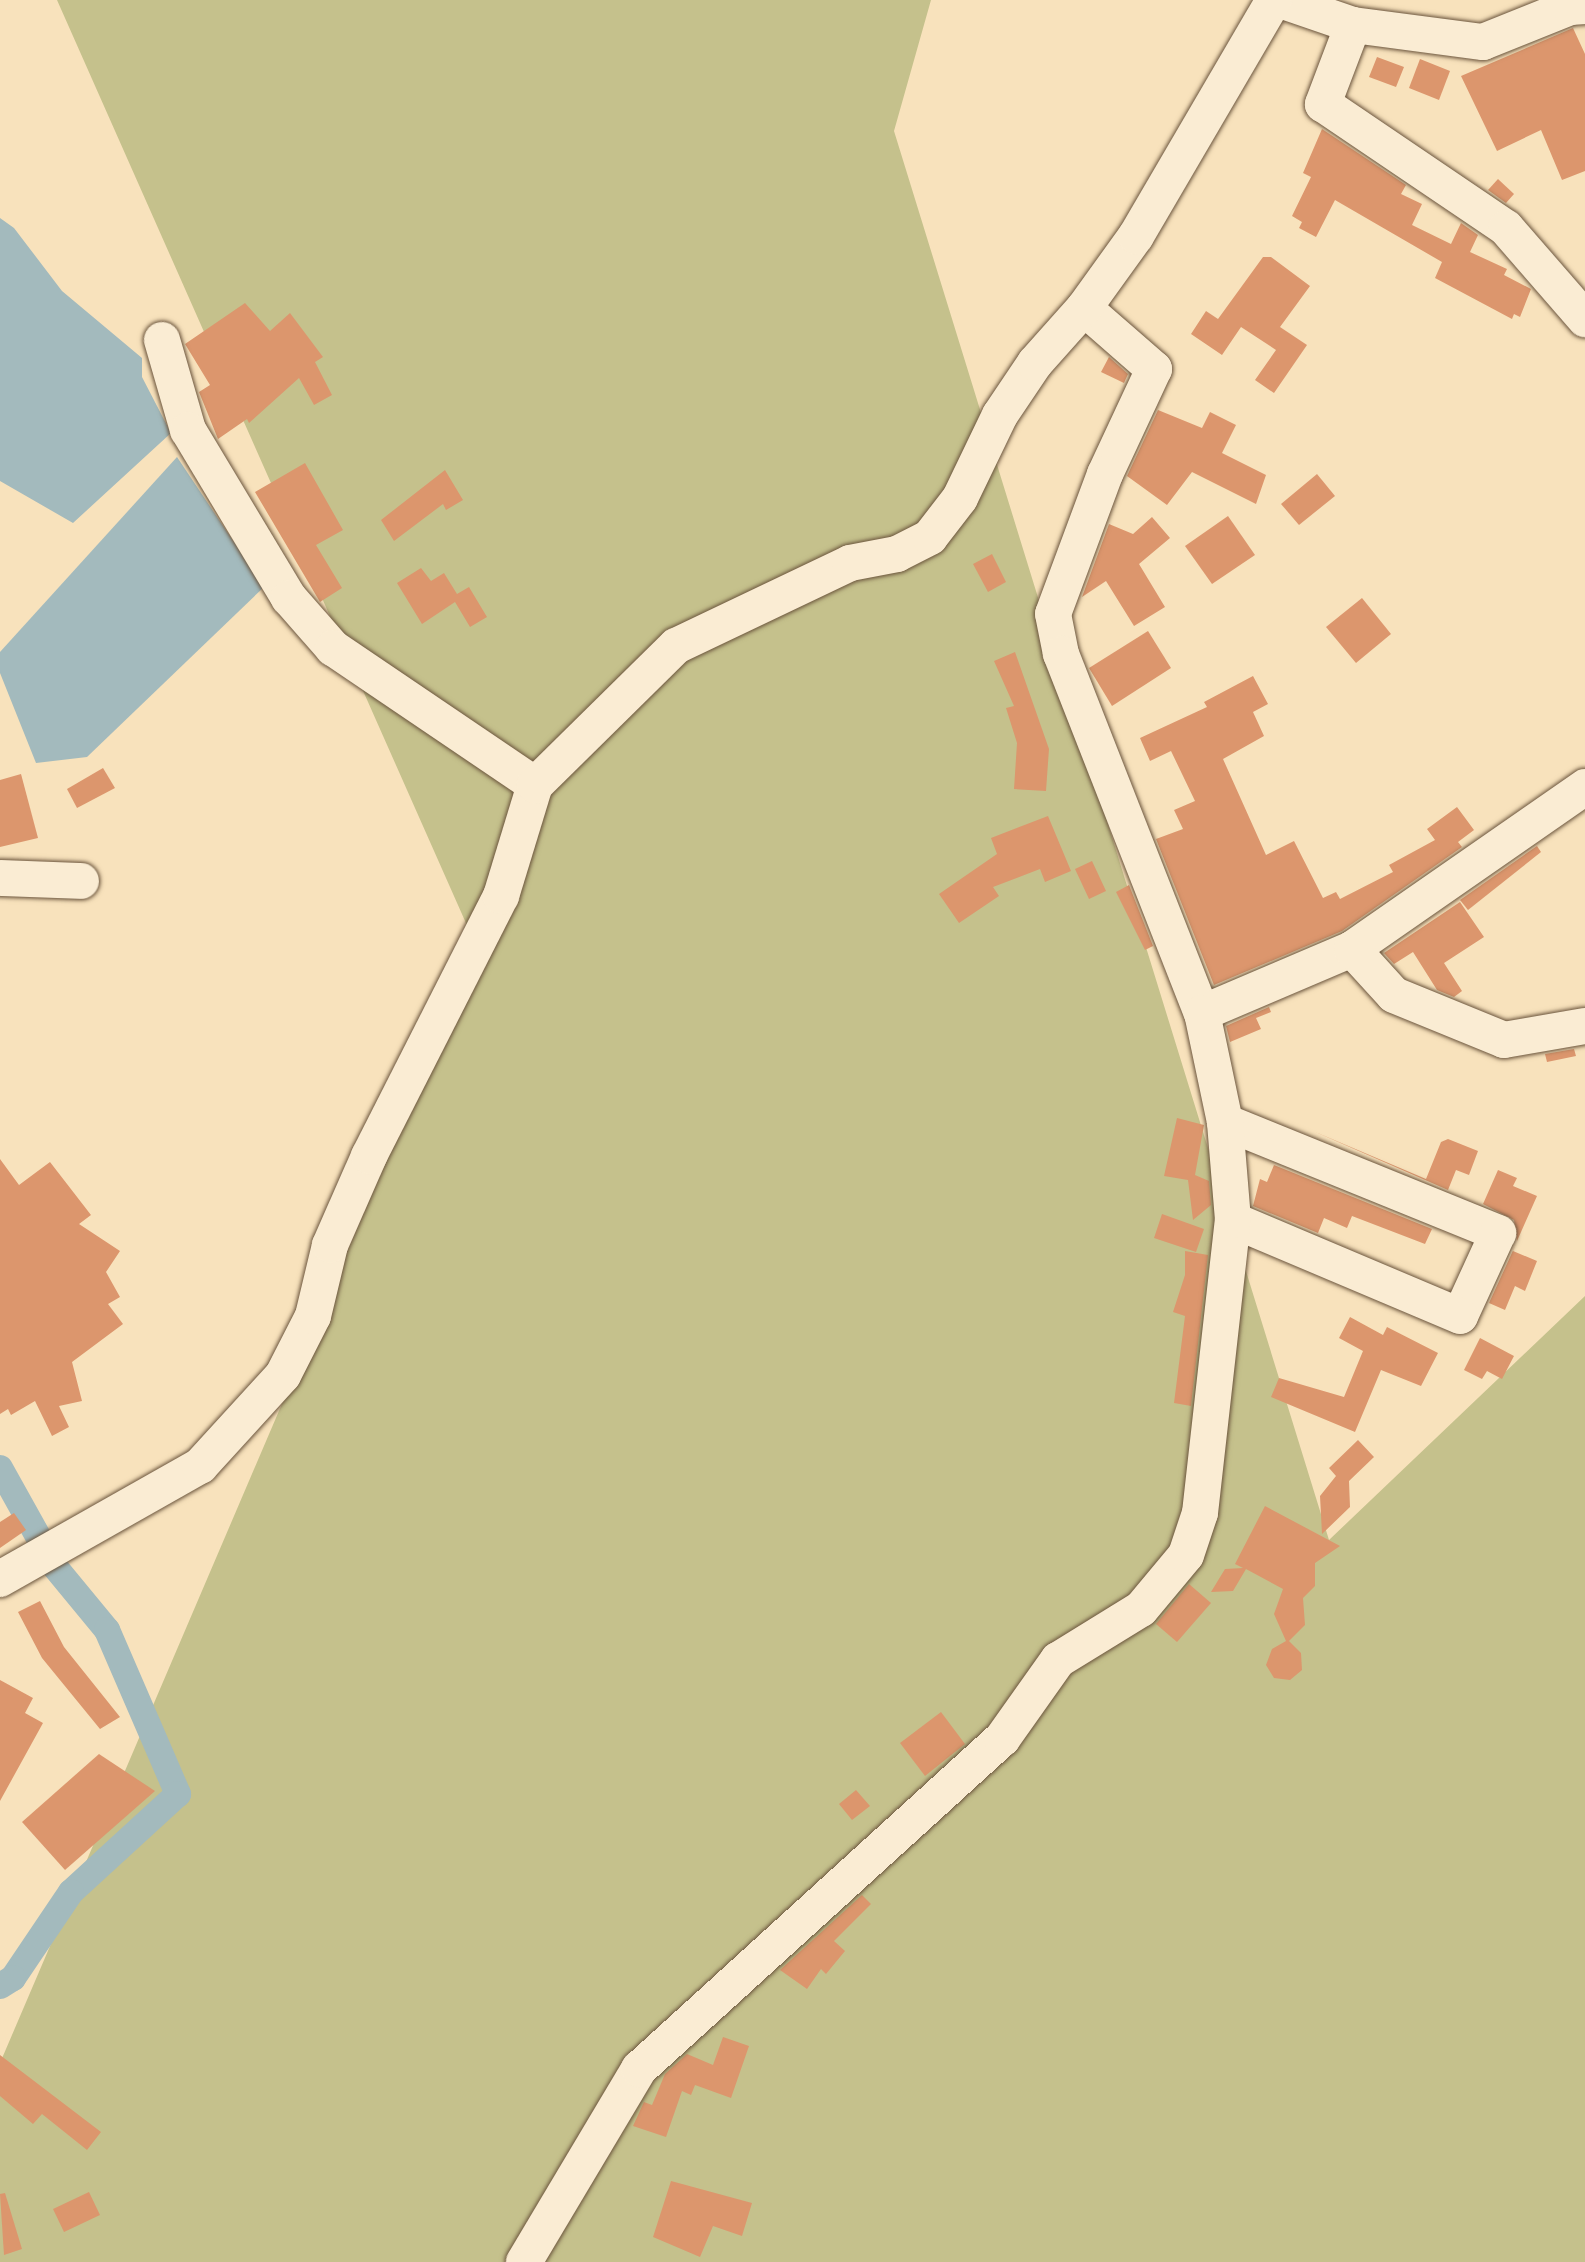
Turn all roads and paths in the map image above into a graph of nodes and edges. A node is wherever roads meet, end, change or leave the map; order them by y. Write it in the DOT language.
graph roads {
  1 [pos="1277,0"];
  2 [pos="1585,6"];
  3 [pos="1353,25"];
  4 [pos="1084,308"];
  5 [pos="1585,319"];
  6 [pos="162,340"];
  7 [pos="535,785"];
  8 [pos="1585,787"];
  9 [pos="0,878"];
  10 [pos="81,881"];
  11 [pos="1352,949"];
  12 [pos="1202,1013"];
  13 [pos="1585,1026"];
  14 [pos="1225,1122"];
  15 [pos="1233,1220"];
  16 [pos="13,1570"];
  17 [pos="524,2262"];
  1 -- 3 [label="street"];
  1 -- 4 [label="street"];
  2 -- 3 [label="street"];
  3 -- 5 [label="street"];
  4 -- 7 [label="street"];
  4 -- 12 [label="street"];
  6 -- 7 [label="street"];
  7 -- 16 [label="street"];
  8 -- 11 [label="street"];
  9 -- 10 [label="street"];
  11 -- 12 [label="street"];
  11 -- 13 [label="street"];
  12 -- 14 [label="street"];
  14 -- 15 [label="street"];
  14 -- 15 [label="street"];
  15 -- 17 [label="street"];
}
